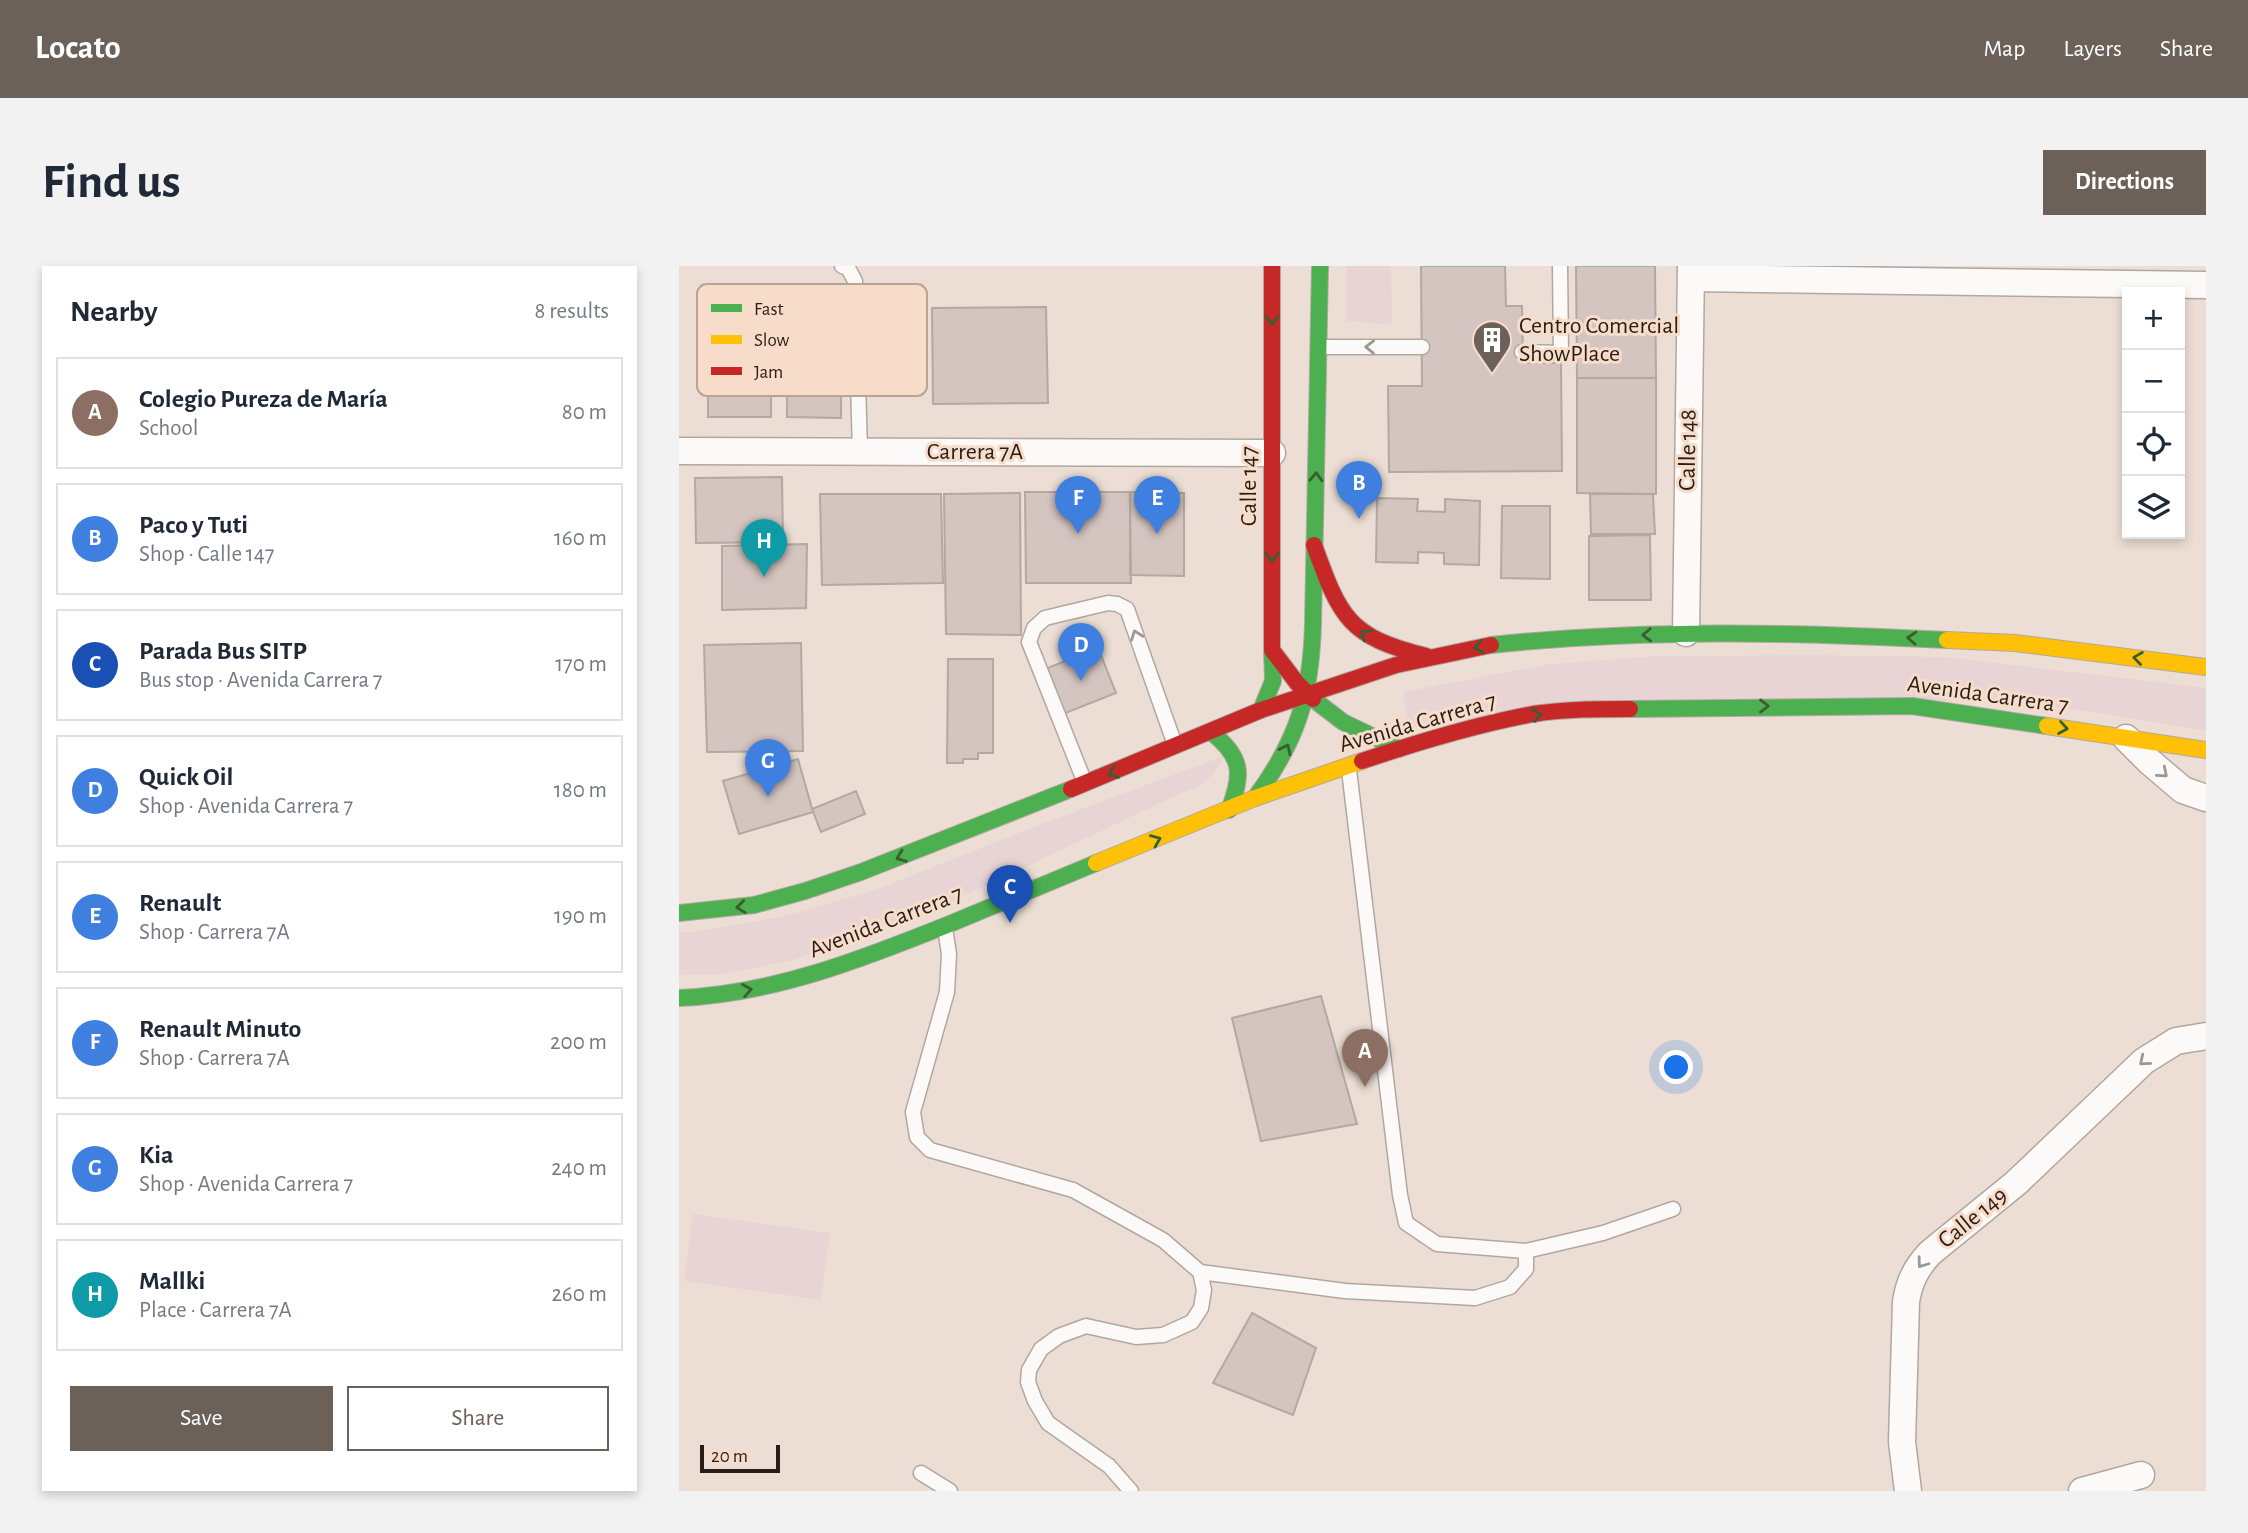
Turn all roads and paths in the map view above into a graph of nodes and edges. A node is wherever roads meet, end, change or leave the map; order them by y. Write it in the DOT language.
graph roads {
  1 [pos="842,266"];
  2 [pos="1272,266"];
  3 [pos="1320,266"];
  4 [pos="1560,266"];
  5 [pos="1691,272"];
  6 [pos="855,284"];
  7 [pos="2206,285"];
  8 [pos="1319,347"];
  9 [pos="1422,348"];
  10 [pos="1523,352"];
  11 [pos="858,396"];
  12 [pos="679,451"];
  13 [pos="860,451"];
  14 [pos="1272,453"];
  15 [pos="1314,545"];
  16 [pos="1686,633"];
  17 [pos="1272,650"];
  18 [pos="1428,657"];
  19 [pos="2206,667"];
  20 [pos="1307,694"];
  21 [pos="1261,710"];
  22 [pos="1211,732"];
  23 [pos="2126,738"];
  24 [pos="1176,747"];
  25 [pos="1399,749"];
  26 [pos="2206,750"];
  27 [pos="1348,766"];
  28 [pos="1085,784"];
  29 [pos="1255,798"];
  30 [pos="2206,798"];
  31 [pos="1229,810"];
  32 [pos="679,913"];
  33 [pos="944,926"];
  34 [pos="679,998"];
  35 [pos="2206,1035"];
  36 [pos="1673,1209"];
  37 [pos="1526,1251"];
  38 [pos="1200,1272"];
  39 [pos="921,1473"];
  40 [pos="2141,1475"];
  41 [pos="950,1491"];
  42 [pos="1131,1491"];
  43 [pos="1908,1491"];
  44 [pos="2082,1491"];
  1 -- 6 [label="lane"];
  2 -- 14 [label="main road, Calle 147, one-way"];
  3 -- 8 [label="main road"];
  4 -- 10 [label="lane"];
  5 -- 7 [label="street"];
  5 -- 16 [label="street, Calle 148"];
  9 -- 8 [label="lane, one-way"];
  15 -- 8 [label="main road, one-way"];
  11 -- 13 [label="lane"];
  12 -- 13 [label="street, Carrera 7A"];
  13 -- 14 [label="street, Carrera 7A"];
  14 -- 17 [label="main road, Calle 147, one-way"];
  18 -- 15 [label="main road, one-way"];
  15 -- 20 [label="main road"];
  16 -- 18 [label="main road, Avenida Carrera 7, one-way"];
  19 -- 16 [label="main road, Avenida Carrera 7, one-way"];
  17 -- 20 [label="main road"];
  17 -- 21 [label="main road, Calle 147"];
  18 -- 20 [label="main road, Avenida Carrera 7"];
  20 -- 21 [label="main road, Avenida Carrera 7"];
  20 -- 25 [label="main road"];
  29 -- 20 [label="main road, one-way"];
  21 -- 22 [label="main road, Avenida Carrera 7"];
  22 -- 24 [label="main road, Avenida Carrera 7"];
  22 -- 31 [label="main road"];
  25 -- 23 [label="main road, Avenida Carrera 7, one-way"];
  23 -- 26 [label="main road, Avenida Carrera 7"];
  23 -- 30 [label="street, one-way"];
  24 -- 28 [label="main road, Avenida Carrera 7, one-way"];
  24 -- 28 [label="lane, one-way"];
  25 -- 27 [label="main road, Avenida Carrera 7"];
  27 -- 29 [label="main road, Avenida Carrera 7"];
  27 -- 37 [label="lane"];
  28 -- 32 [label="main road, Avenida Carrera 7, one-way"];
  29 -- 31 [label="main road, Avenida Carrera 7"];
  33 -- 31 [label="main road, Avenida Carrera 7, one-way"];
  34 -- 33 [label="main road, Avenida Carrera 7, one-way"];
  33 -- 38 [label="lane"];
  35 -- 43 [label="street, Calle 149, one-way"];
  36 -- 37 [label="lane"];
  37 -- 38 [label="lane"];
  38 -- 42 [label="lane"];
  39 -- 41 [label="lane"];
  40 -- 44 [label="street"];
}
